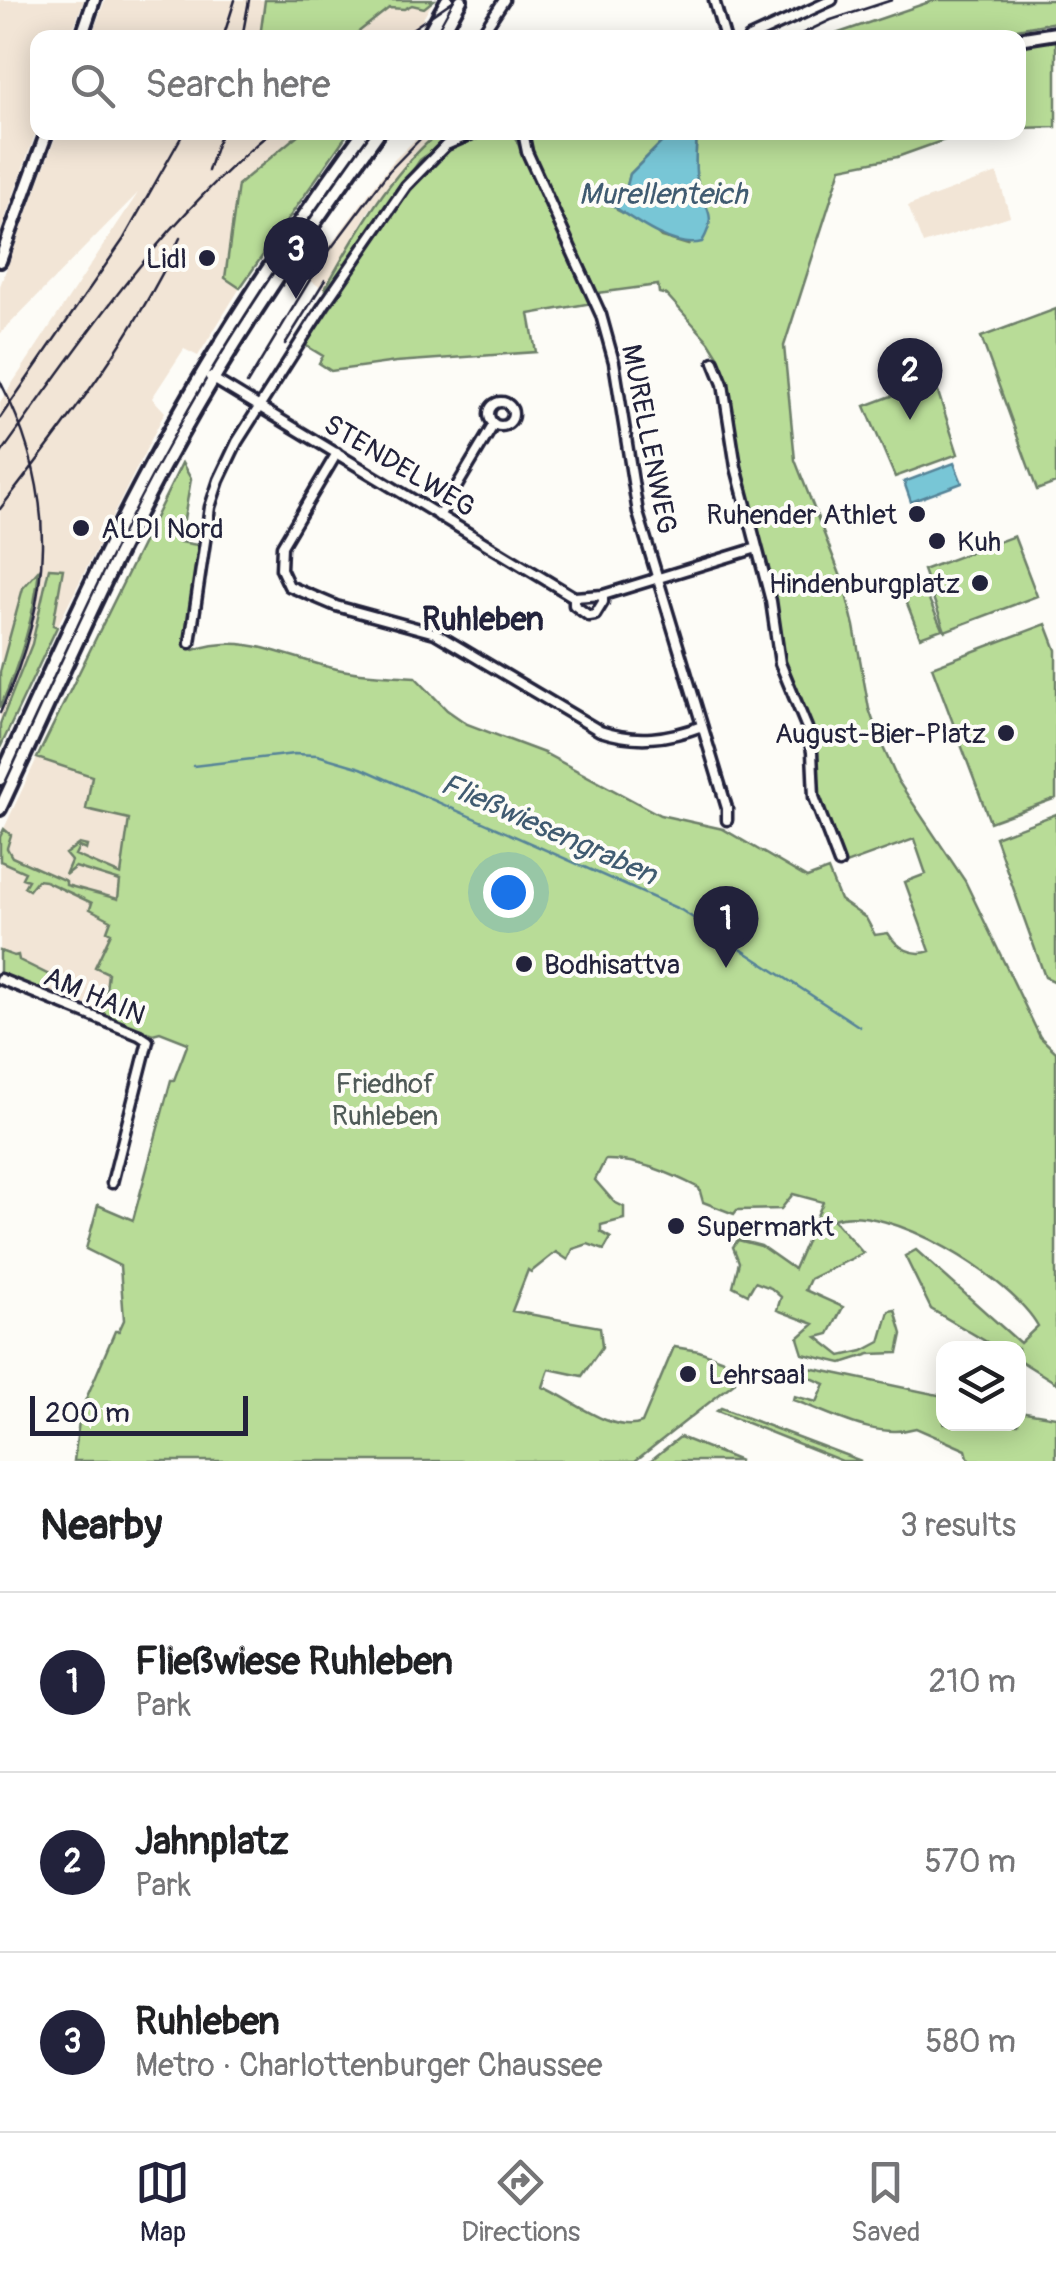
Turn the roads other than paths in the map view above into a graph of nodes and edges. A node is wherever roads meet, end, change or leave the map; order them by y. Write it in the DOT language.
graph roads {
  1 [pos="94,0"];
  2 [pos="447,0"];
  3 [pos="461,0"];
  4 [pos="504,0"];
  5 [pos="714,0"];
  6 [pos="832,0"];
  7 [pos="84,30"];
  8 [pos="430,30"];
  9 [pos="444,30"];
  10 [pos="484,30"];
  11 [pos="723,30"];
  12 [pos="766,30"];
  13 [pos="1056,33"];
  14 [pos="1026,38"];
  15 [pos="44,140"];
  16 [pos="357,140"];
  17 [pos="373,140"];
  18 [pos="458,140"];
  19 [pos="526,140"];
  20 [pos="0,262"];
  21 [pos="714,362"];
  22 [pos="202,372"];
  23 [pos="214,379"];
  24 [pos="260,406"];
  25 [pos="494,424"];
  26 [pos="337,453"];
  27 [pos="439,516"];
  28 [pos="757,548"];
  29 [pos="657,577"];
  30 [pos="603,595"];
  31 [pos="574,597"];
  32 [pos="190,643"];
  33 [pos="702,726"];
  34 [pos="0,778"];
  35 [pos="0,809"];
  36 [pos="726,820"];
  37 [pos="839,863"];
  38 [pos="0,979"];
  39 [pos="112,1183"];
  1 -- 7 [label="main road"];
  2 -- 8 [label="main road"];
  3 -- 9 [label="main road"];
  4 -- 10 [label="street"];
  5 -- 11 [label="street"];
  6 -- 12 [label="street"];
  13 -- 14 [label="main road"];
  15 -- 20 [label="main road"];
  16 -- 22 [label="main road"];
  17 -- 23 [label="main road"];
  18 -- 24 [label="street"];
  19 -- 29 [label="street, MURELLENWEG"];
  21 -- 28 [label="street"];
  22 -- 23 [label="street, STENDELWEG"];
  22 -- 34 [label="main road"];
  23 -- 24 [label="street, STENDELWEG"];
  23 -- 35 [label="main road"];
  24 -- 26 [label="street, STENDELWEG"];
  24 -- 32 [label="street"];
  25 -- 27 [label="street"];
  26 -- 27 [label="street, STENDELWEG"];
  26 -- 33 [label="street"];
  27 -- 31 [label="street, STENDELWEG"];
  28 -- 29 [label="street, STENDELWEG"];
  28 -- 37 [label="street"];
  29 -- 30 [label="street, STENDELWEG"];
  29 -- 33 [label="street, MURELLENWEG"];
  30 -- 31 [label="street, STENDELWEG"];
  30 -- 31 [label="street, STENDELWEG"];
  33 -- 36 [label="street, MURELLENWEG"];
  38 -- 39 [label="street, AM HAIN"];
}
